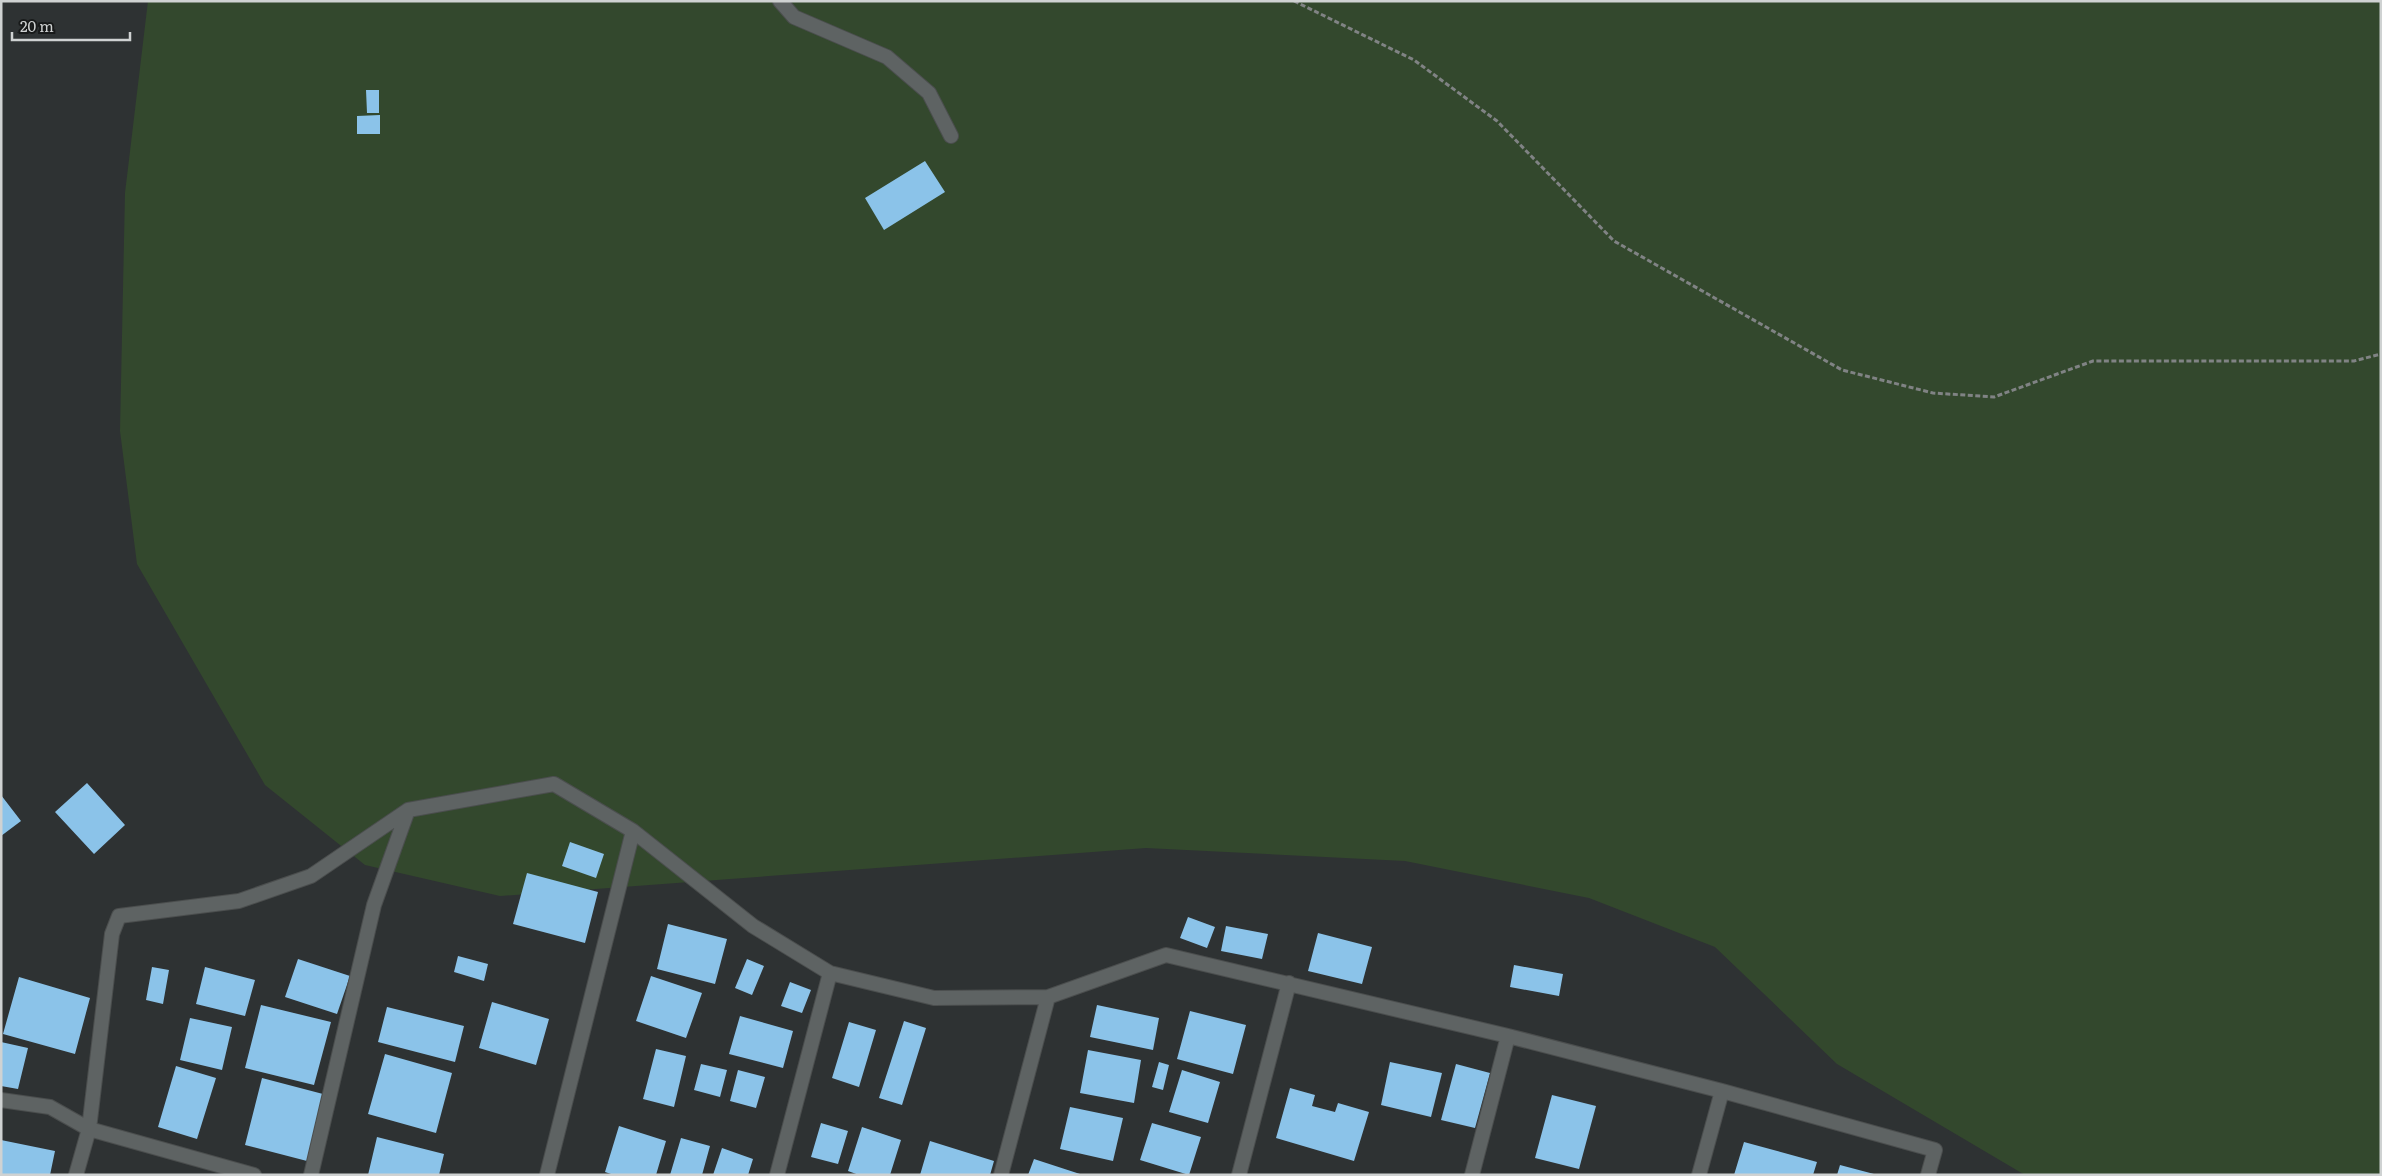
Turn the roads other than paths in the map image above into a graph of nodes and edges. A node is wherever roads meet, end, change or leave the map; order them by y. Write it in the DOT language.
graph roads {
  1 [pos="780,1"];
  2 [pos="951,136"];
  3 [pos="408,810"];
  4 [pos="633,831"];
  5 [pos="830,973"];
  6 [pos="1289,982"];
  7 [pos="1048,997"];
  8 [pos="1508,1036"];
  9 [pos="1722,1091"];
  10 [pos="1,1100"];
  11 [pos="90,1129"];
  12 [pos="76,1175"];
  13 [pos="254,1175"];
  14 [pos="311,1175"];
  15 [pos="548,1175"];
  16 [pos="778,1175"];
  17 [pos="1001,1175"];
  18 [pos="1239,1175"];
  19 [pos="1472,1175"];
  20 [pos="1699,1175"];
  21 [pos="1928,1175"];
  1 -- 2 [label="street"];
  3 -- 4 [label="street"];
  3 -- 11 [label="street"];
  3 -- 14 [label="street"];
  4 -- 5 [label="street"];
  4 -- 15 [label="street"];
  5 -- 7 [label="street"];
  5 -- 16 [label="street"];
  6 -- 7 [label="street"];
  6 -- 8 [label="street"];
  6 -- 18 [label="street"];
  7 -- 17 [label="street"];
  8 -- 9 [label="street"];
  8 -- 19 [label="street"];
  9 -- 20 [label="street"];
  9 -- 21 [label="street"];
  10 -- 11 [label="street"];
  11 -- 12 [label="street"];
  11 -- 13 [label="street"];
}
